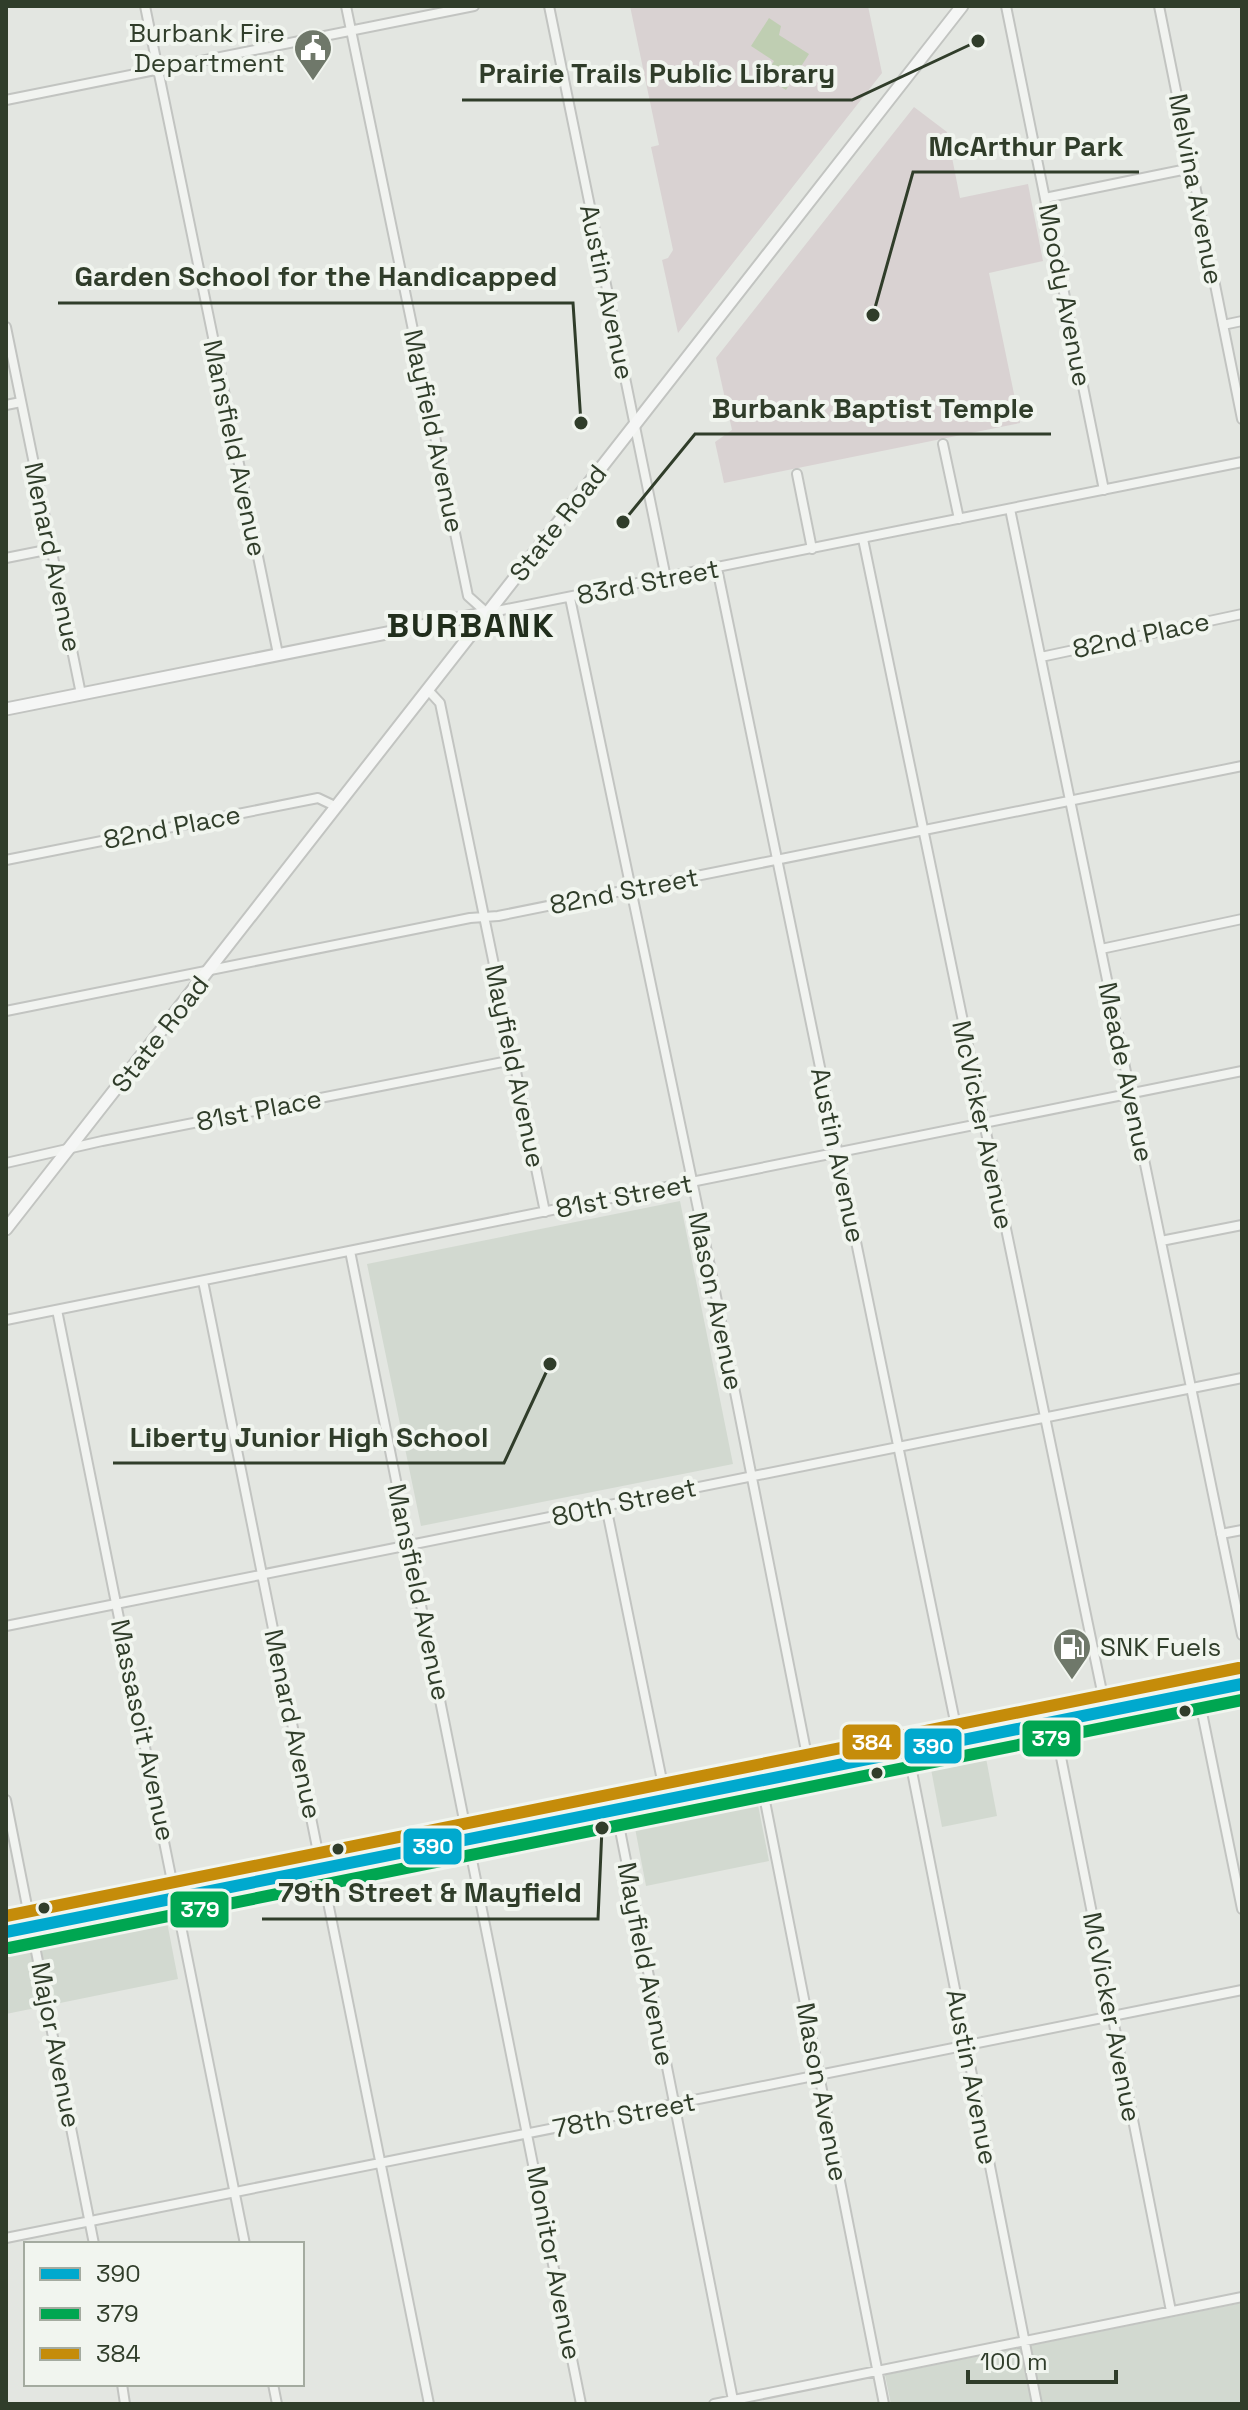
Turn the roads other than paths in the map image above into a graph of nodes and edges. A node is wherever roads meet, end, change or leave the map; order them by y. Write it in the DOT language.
graph roads {
  1 [pos="145,6"];
  2 [pos="346,6"];
  3 [pos="474,6"];
  4 [pos="549,6"];
  5 [pos="962,6"];
  6 [pos="1006,6"];
  7 [pos="1159,6"];
  8 [pos="351,31"];
  9 [pos="158,70"];
  10 [pos="6,100"];
  11 [pos="1192,168"];
  12 [pos="1045,198"];
  13 [pos="1242,321"];
  14 [pos="1223,325"];
  15 [pos="6,327"];
  16 [pos="21,402"];
  17 [pos="6,405"];
  18 [pos="1242,419"];
  19 [pos="635,426"];
  20 [pos="943,444"];
  21 [pos="1242,462"];
  22 [pos="797,474"];
  23 [pos="1104,490"];
  24 [pos="1010,509"];
  25 [pos="959,519"];
  26 [pos="863,539"];
  27 [pos="51,549"];
  28 [pos="812,549"];
  29 [pos="6,558"];
  30 [pos="717,568"];
  31 [pos="666,578"];
  32 [pos="570,598"];
  33 [pos="487,613"];
  34 [pos="1242,614"];
  35 [pos="278,654"];
  36 [pos="1041,657"];
  37 [pos="428,690"];
  38 [pos="81,694"];
  39 [pos="6,709"];
  40 [pos="1242,766"];
  41 [pos="1071,802"];
  42 [pos="337,807"];
  43 [pos="924,831"];
  44 [pos="6,860"];
  45 [pos="777,861"];
  46 [pos="631,890"];
  47 [pos="484,916"];
  48 [pos="1242,919"];
  49 [pos="1101,949"];
  50 [pos="210,969"];
  51 [pos="6,1011"];
  52 [pos="513,1060"];
  53 [pos="1242,1071"];
  54 [pos="1131,1093"];
  55 [pos="982,1123"];
  56 [pos="70,1149"];
  57 [pos="837,1152"];
  58 [pos="6,1163"];
  59 [pos="691,1182"];
  60 [pos="545,1212"];
  61 [pos="1242,1225"];
  62 [pos="6,1229"];
  63 [pos="1161,1241"];
  64 [pos="350,1251"];
  65 [pos="203,1281"];
  66 [pos="57,1310"];
  67 [pos="6,1320"];
  68 [pos="1242,1378"];
  69 [pos="1192,1388"];
  70 [pos="1045,1417"];
  71 [pos="897,1446"];
  72 [pos="752,1476"];
  73 [pos="606,1506"];
  74 [pos="1242,1530"];
  75 [pos="1221,1534"];
  76 [pos="410,1545"];
  77 [pos="262,1573"];
  78 [pos="117,1602"];
  79 [pos="6,1626"];
  80 [pos="1242,1635"];
  81 [pos="1242,1684"];
  82 [pos="1198,1693"];
  83 [pos="1106,1711"];
  84 [pos="1054,1722"];
  85 [pos="959,1741"];
  86 [pos="908,1751"];
  87 [pos="810,1771"];
  88 [pos="761,1781"];
  89 [pos="6,1800"];
  90 [pos="666,1800"];
  91 [pos="616,1810"];
  92 [pos="470,1839"];
  93 [pos="323,1868"];
  94 [pos="177,1898"];
  95 [pos="1242,1909"];
  96 [pos="32,1927"];
  97 [pos="6,1932"];
  98 [pos="1242,1990"];
  99 [pos="1112,2016"];
  100 [pos="966,2045"];
  101 [pos="819,2075"];
  102 [pos="674,2105"];
  103 [pos="528,2134"];
  104 [pos="381,2164"];
  105 [pos="235,2193"];
  106 [pos="90,2221"];
  107 [pos="6,2238"];
  108 [pos="94,2242"];
  109 [pos="245,2242"];
  110 [pos="1242,2297"];
  111 [pos="1171,2311"];
  112 [pos="1024,2341"];
  113 [pos="877,2371"];
  114 [pos="733,2400"];
  115 [pos="429,2404"];
  116 [pos="581,2404"];
  117 [pos="714,2404"];
  118 [pos="884,2404"];
  119 [pos="1037,2404"];
  1 -- 9 [label="street, Mansfield Avenue"];
  2 -- 8 [label="street, Mayfield Avenue"];
  3 -- 8 [label="street"];
  4 -- 19 [label="street, Austin Avenue"];
  5 -- 19 [label="street, State Road"];
  6 -- 12 [label="street, Moody Avenue"];
  7 -- 11 [label="street, Melvina Avenue"];
  8 -- 9 [label="street"];
  8 -- 33 [label="street, Mayfield Avenue"];
  9 -- 10 [label="street"];
  9 -- 35 [label="street, Mansfield Avenue"];
  11 -- 12 [label="street"];
  11 -- 14 [label="street, Melvina Avenue"];
  12 -- 23 [label="street, Moody Avenue"];
  13 -- 14 [label="street"];
  14 -- 18 [label="street, Melvina Avenue"];
  15 -- 16 [label="street, Menard Avenue"];
  16 -- 17 [label="street"];
  16 -- 27 [label="street, Menard Avenue"];
  19 -- 31 [label="street, Austin Avenue"];
  19 -- 33 [label="street, State Road"];
  20 -- 25 [label="street"];
  21 -- 23 [label="street, 83rd Street"];
  22 -- 28 [label="street"];
  23 -- 24 [label="street, 83rd Street"];
  24 -- 25 [label="street, 83rd Street"];
  24 -- 36 [label="street, Meade Avenue"];
  25 -- 26 [label="street, 83rd Street"];
  26 -- 28 [label="street, 83rd Street"];
  26 -- 43 [label="street, McVicker Avenue"];
  27 -- 29 [label="street"];
  27 -- 38 [label="street, Menard Avenue"];
  28 -- 30 [label="street, 83rd Street"];
  30 -- 31 [label="street, 83rd Street"];
  30 -- 45 [label="street, Austin Avenue"];
  31 -- 32 [label="street, 83rd Street"];
  32 -- 33 [label="street, 83rd Street"];
  32 -- 46 [label="street, Mason Avenue"];
  33 -- 35 [label="street, 83rd Street"];
  33 -- 37 [label="street, State Road"];
  34 -- 36 [label="street, 82nd Place"];
  35 -- 38 [label="street, 83rd Street"];
  36 -- 41 [label="street, Meade Avenue"];
  37 -- 42 [label="street, State Road"];
  37 -- 47 [label="street, Mayfield Avenue"];
  38 -- 39 [label="street, 83rd Street"];
  40 -- 41 [label="street, 82nd Street"];
  41 -- 43 [label="street, 82nd Street"];
  41 -- 49 [label="street, Meade Avenue"];
  42 -- 44 [label="street, 82nd Place"];
  42 -- 50 [label="street, State Road"];
  43 -- 45 [label="street, 82nd Street"];
  43 -- 55 [label="street, McVicker Avenue"];
  45 -- 46 [label="street, 82nd Street"];
  45 -- 57 [label="street, Austin Avenue"];
  46 -- 47 [label="street, 82nd Street"];
  46 -- 59 [label="street, Mason Avenue"];
  47 -- 50 [label="street, 82nd Street"];
  47 -- 52 [label="street, Mayfield Avenue"];
  48 -- 49 [label="street"];
  49 -- 54 [label="street, Meade Avenue"];
  50 -- 51 [label="street, 82nd Street"];
  50 -- 56 [label="street, State Road"];
  52 -- 56 [label="street, 81st Place"];
  52 -- 60 [label="street, Mayfield Avenue"];
  53 -- 54 [label="street, 81st Street"];
  54 -- 55 [label="street, 81st Street"];
  54 -- 63 [label="street, Meade Avenue"];
  55 -- 57 [label="street, 81st Street"];
  55 -- 70 [label="street, McVicker Avenue"];
  56 -- 58 [label="street, 81st Place"];
  56 -- 62 [label="street, State Road"];
  57 -- 59 [label="street, 81st Street"];
  57 -- 71 [label="street, Austin Avenue"];
  59 -- 60 [label="street, 81st Street"];
  59 -- 72 [label="street, Mason Avenue"];
  60 -- 64 [label="street, 81st Street"];
  61 -- 63 [label="street"];
  63 -- 69 [label="street, Meade Avenue"];
  64 -- 65 [label="street, 81st Street"];
  64 -- 76 [label="street, Mansfield Avenue"];
  65 -- 66 [label="street, 81st Street"];
  65 -- 77 [label="street, Menard Avenue"];
  66 -- 67 [label="street, 81st Street"];
  66 -- 78 [label="street, Massasoit Avenue"];
  68 -- 69 [label="street, 80th Street"];
  69 -- 70 [label="street, 80th Street"];
  69 -- 75 [label="street, Meade Avenue"];
  70 -- 71 [label="street, 80th Street"];
  70 -- 83 [label="street, McVicker Avenue"];
  71 -- 72 [label="street, 80th Street"];
  71 -- 85 [label="street, Austin Avenue"];
  72 -- 73 [label="street, 80th Street"];
  72 -- 87 [label="street, Mason Avenue"];
  73 -- 76 [label="street, 80th Street"];
  73 -- 90 [label="street"];
  74 -- 75 [label="street"];
  75 -- 80 [label="street, Meade Avenue"];
  76 -- 77 [label="street, 80th Street"];
  76 -- 92 [label="street, Mansfield Avenue"];
  77 -- 78 [label="street, 80th Street"];
  77 -- 93 [label="street, Menard Avenue"];
  78 -- 79 [label="street, 80th Street"];
  78 -- 94 [label="street, Massasoit Avenue"];
  81 -- 82 [label="street"];
  82 -- 83 [label="street"];
  82 -- 95 [label="street"];
  83 -- 84 [label="street"];
  84 -- 85 [label="street"];
  84 -- 99 [label="street, McVicker Avenue"];
  85 -- 86 [label="street"];
  86 -- 87 [label="street"];
  86 -- 100 [label="street, Austin Avenue"];
  87 -- 88 [label="street"];
  88 -- 90 [label="street"];
  88 -- 101 [label="street, Mason Avenue"];
  89 -- 96 [label="street, Major Avenue"];
  90 -- 91 [label="street"];
  91 -- 92 [label="street"];
  91 -- 102 [label="street, Mayfield Avenue"];
  92 -- 93 [label="street"];
  92 -- 103 [label="street, Monitor Avenue"];
  93 -- 94 [label="street"];
  93 -- 104 [label="street, Menard Avenue"];
  94 -- 96 [label="street"];
  94 -- 105 [label="street, Massasoit Avenue"];
  96 -- 97 [label="street"];
  96 -- 106 [label="street, Major Avenue"];
  98 -- 99 [label="street, 78th Street"];
  99 -- 100 [label="street, 78th Street"];
  99 -- 111 [label="street, McVicker Avenue"];
  100 -- 101 [label="street, 78th Street"];
  100 -- 112 [label="street, Austin Avenue"];
  101 -- 102 [label="street, 78th Street"];
  101 -- 113 [label="street, Mason Avenue"];
  102 -- 103 [label="street, 78th Street"];
  102 -- 114 [label="street, Mayfield Avenue"];
  103 -- 104 [label="street, 78th Street"];
  103 -- 116 [label="street, Monitor Avenue"];
  104 -- 105 [label="street, 78th Street"];
  104 -- 115 [label="street, Menard Avenue"];
  105 -- 106 [label="street, 78th Street"];
  105 -- 109 [label="street, Massasoit Avenue"];
  106 -- 107 [label="street, 78th Street"];
  106 -- 108 [label="street, Major Avenue"];
  110 -- 111 [label="street"];
  111 -- 112 [label="street"];
  112 -- 113 [label="street"];
  112 -- 119 [label="street, Austin Avenue"];
  113 -- 114 [label="street"];
  113 -- 118 [label="street, Mason Avenue"];
  114 -- 117 [label="street"];
}
